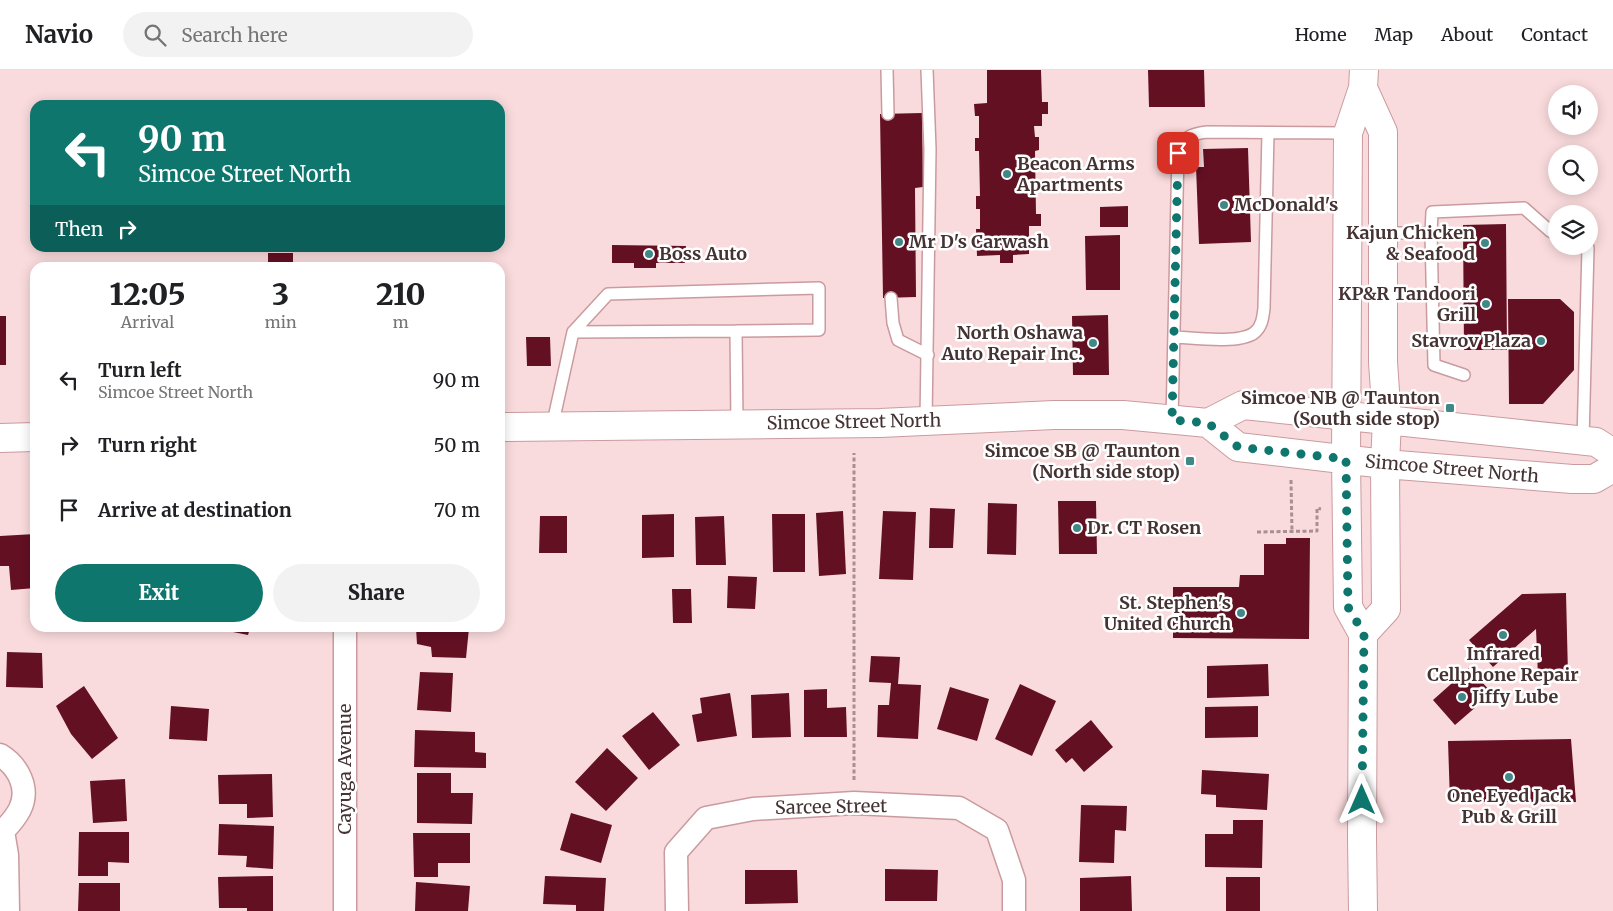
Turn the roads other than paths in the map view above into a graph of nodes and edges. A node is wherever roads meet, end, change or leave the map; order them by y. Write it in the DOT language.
graph roads {
  1 [pos="887,70"];
  2 [pos="927,70"];
  3 [pos="1364,79"];
  4 [pos="888,114"];
  5 [pos="1268,133"];
  6 [pos="1348,133"];
  7 [pos="1548,229"];
  8 [pos="1432,232"];
  9 [pos="1383,233"];
  10 [pos="1588,255"];
  11 [pos="891,298"];
  12 [pos="736,331"];
  13 [pos="573,332"];
  14 [pos="1175,337"];
  15 [pos="928,355"];
  16 [pos="1464,375"];
  17 [pos="1346,416"];
  18 [pos="1172,420"];
  19 [pos="1387,420"];
  20 [pos="926,421"];
  21 [pos="1208,423"];
  22 [pos="737,424"];
  23 [pos="505,427"];
  24 [pos="552,427"];
  25 [pos="30,437"];
  26 [pos="0,438"];
  27 [pos="1583,440"];
  28 [pos="1613,453"];
  29 [pos="1346,459"];
  30 [pos="1385,464"];
  31 [pos="1613,468"];
  32 [pos="345,632"];
  33 [pos="1364,634"];
  34 [pos="0,755"];
  35 [pos="1,831"];
  36 [pos="8,911"];
  37 [pos="345,911"];
  38 [pos="677,911"];
  39 [pos="1014,911"];
  40 [pos="1363,911"];
  1 -- 4 [label="lane"];
  2 -- 15 [label="lane"];
  3 -- 6 [label="main road"];
  3 -- 9 [label="main road"];
  5 -- 6 [label="lane"];
  5 -- 14 [label="lane"];
  5 -- 14 [label="lane"];
  6 -- 17 [label="main road"];
  7 -- 8 [label="lane"];
  8 -- 9 [label="lane"];
  8 -- 16 [label="lane"];
  9 -- 19 [label="main road"];
  10 -- 27 [label="lane"];
  11 -- 15 [label="lane"];
  12 -- 13 [label="lane"];
  12 -- 13 [label="lane"];
  12 -- 22 [label="lane"];
  13 -- 24 [label="lane"];
  14 -- 18 [label="lane"];
  15 -- 20 [label="lane"];
  17 -- 19 [label="main road"];
  17 -- 21 [label="main road"];
  17 -- 29 [label="main road"];
  18 -- 20 [label="main road, Simcoe Street North"];
  18 -- 21 [label="main road, Simcoe Street North"];
  19 -- 27 [label="main road"];
  19 -- 30 [label="main road"];
  20 -- 22 [label="main road, Simcoe Street North"];
  21 -- 29 [label="main road, Simcoe Street North"];
  22 -- 24 [label="main road, Simcoe Street North"];
  23 -- 24 [label="main road, Simcoe Street North"];
  25 -- 26 [label="main road"];
  27 -- 28 [label="main road"];
  29 -- 30 [label="main road, Simcoe Street North"];
  29 -- 33 [label="main road"];
  30 -- 31 [label="main road, Simcoe Street North"];
  30 -- 33 [label="main road"];
  32 -- 37 [label="street, Cayuga Avenue"];
  33 -- 40 [label="main road"];
  34 -- 35 [label="street"];
  35 -- 36 [label="street"];
  38 -- 39 [label="street, Sarcee Street"];
}
